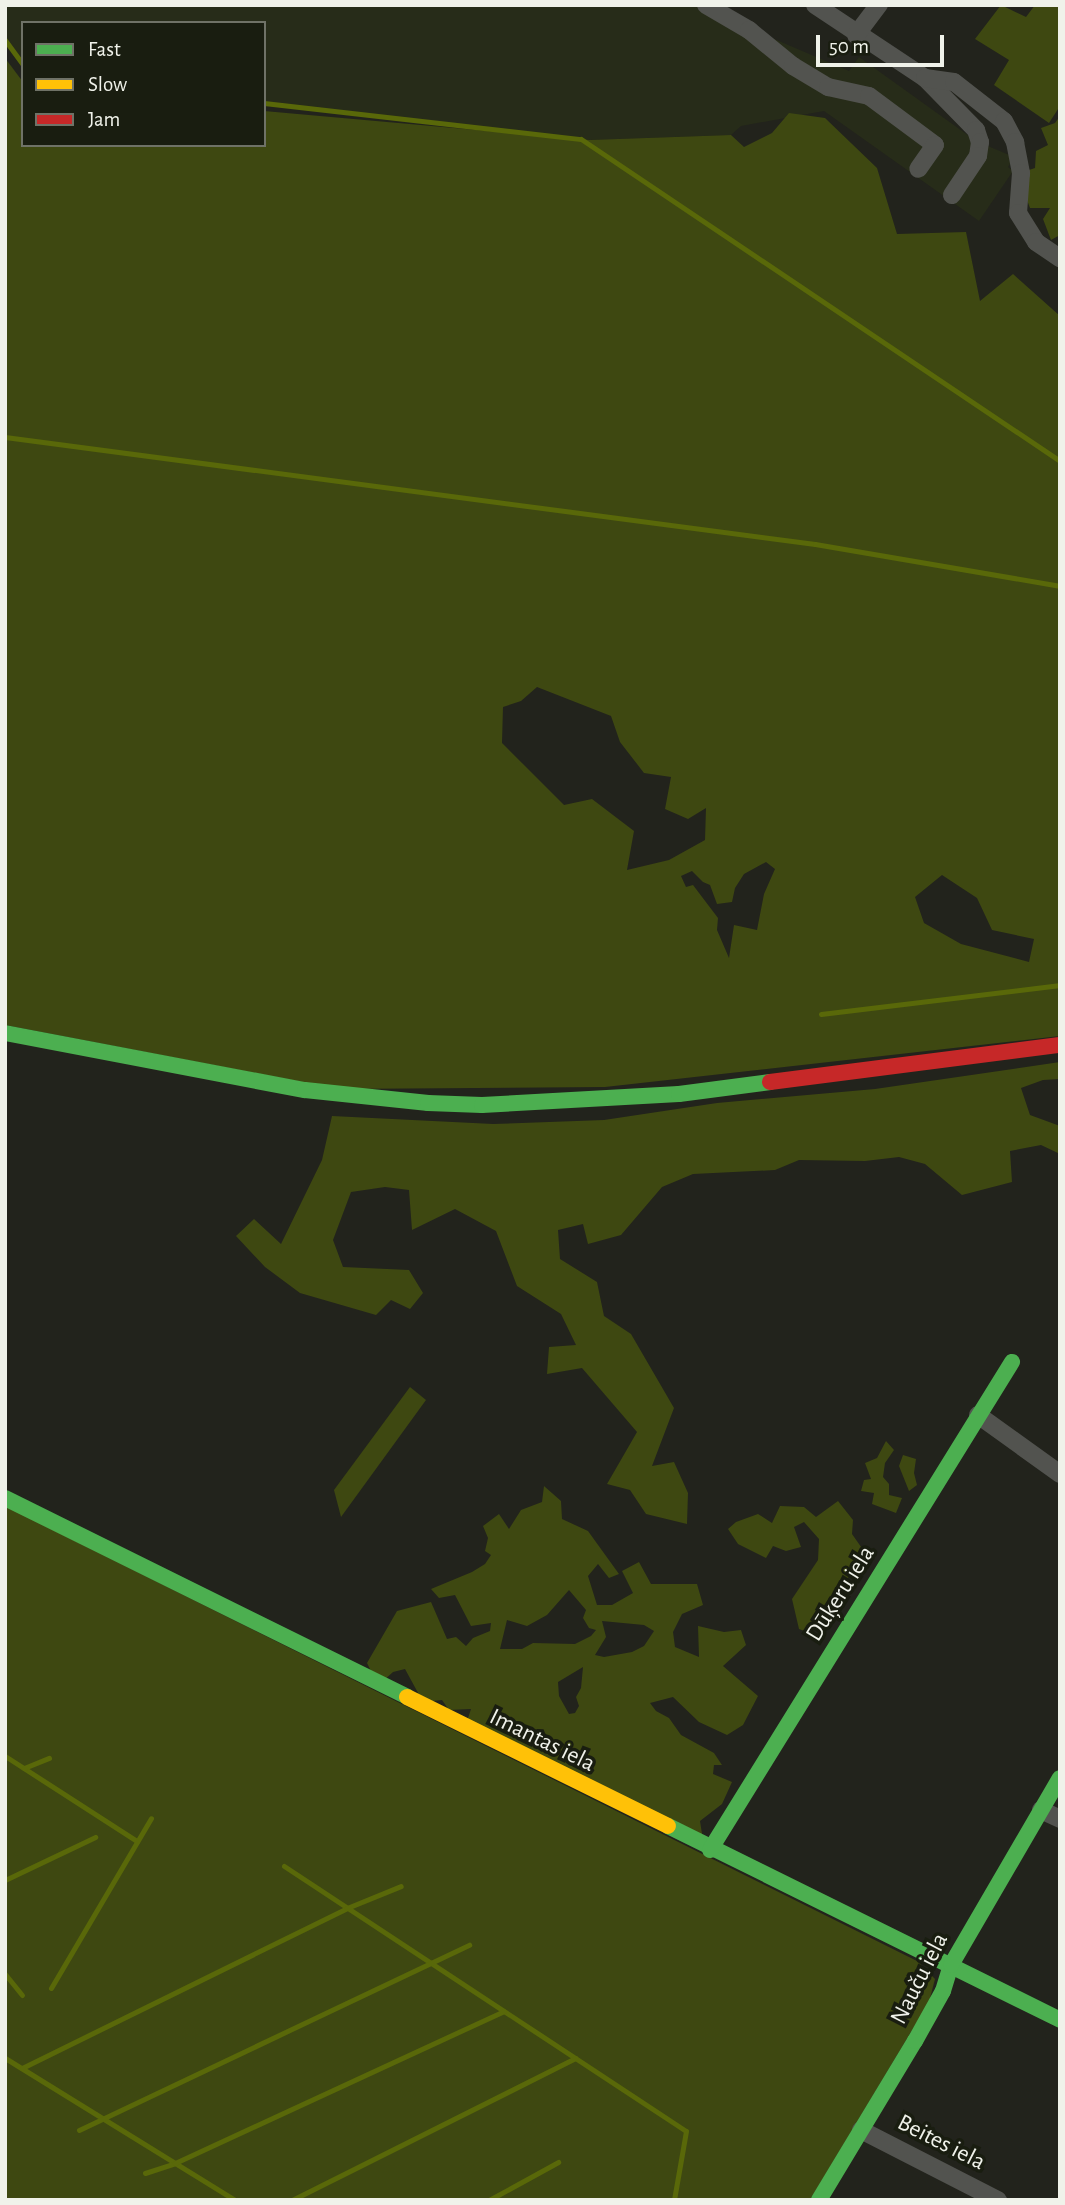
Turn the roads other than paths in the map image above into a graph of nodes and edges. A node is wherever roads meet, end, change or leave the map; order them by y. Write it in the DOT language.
graph roads {
  1 [pos="706,5"];
  2 [pos="815,5"];
  3 [pos="879,5"];
  4 [pos="856,35"];
  5 [pos="925,78"];
  6 [pos="918,169"];
  7 [pos="952,195"];
  8 [pos="1060,258"];
  9 [pos="5,1033"];
  10 [pos="1060,1045"];
  11 [pos="1012,1362"];
  12 [pos="978,1415"];
  13 [pos="1060,1474"];
  14 [pos="5,1498"];
  15 [pos="1060,1778"];
  16 [pos="1041,1810"];
  17 [pos="1060,1819"];
  18 [pos="710,1850"];
  19 [pos="951,1965"];
  20 [pos="1060,2020"];
  21 [pos="862,2130"];
  22 [pos="819,2200"];
  23 [pos="998,2200"];
  1 -- 6 [label="street"];
  2 -- 4 [label="street"];
  3 -- 4 [label="street"];
  4 -- 5 [label="street"];
  5 -- 7 [label="street"];
  5 -- 8 [label="street"];
  9 -- 10 [label="street"];
  11 -- 12 [label="street, Dūķeru iela"];
  12 -- 13 [label="street"];
  12 -- 18 [label="street, Dūķeru iela"];
  14 -- 18 [label="street, Imantas iela"];
  15 -- 16 [label="street, Nauču iela"];
  16 -- 17 [label="street"];
  16 -- 19 [label="street, Nauču iela"];
  18 -- 19 [label="street, Imantas iela"];
  19 -- 20 [label="street, Imantas iela"];
  19 -- 21 [label="street, Nauču iela"];
  21 -- 22 [label="street, Nauču iela"];
  21 -- 23 [label="street, Beites iela"];
}
